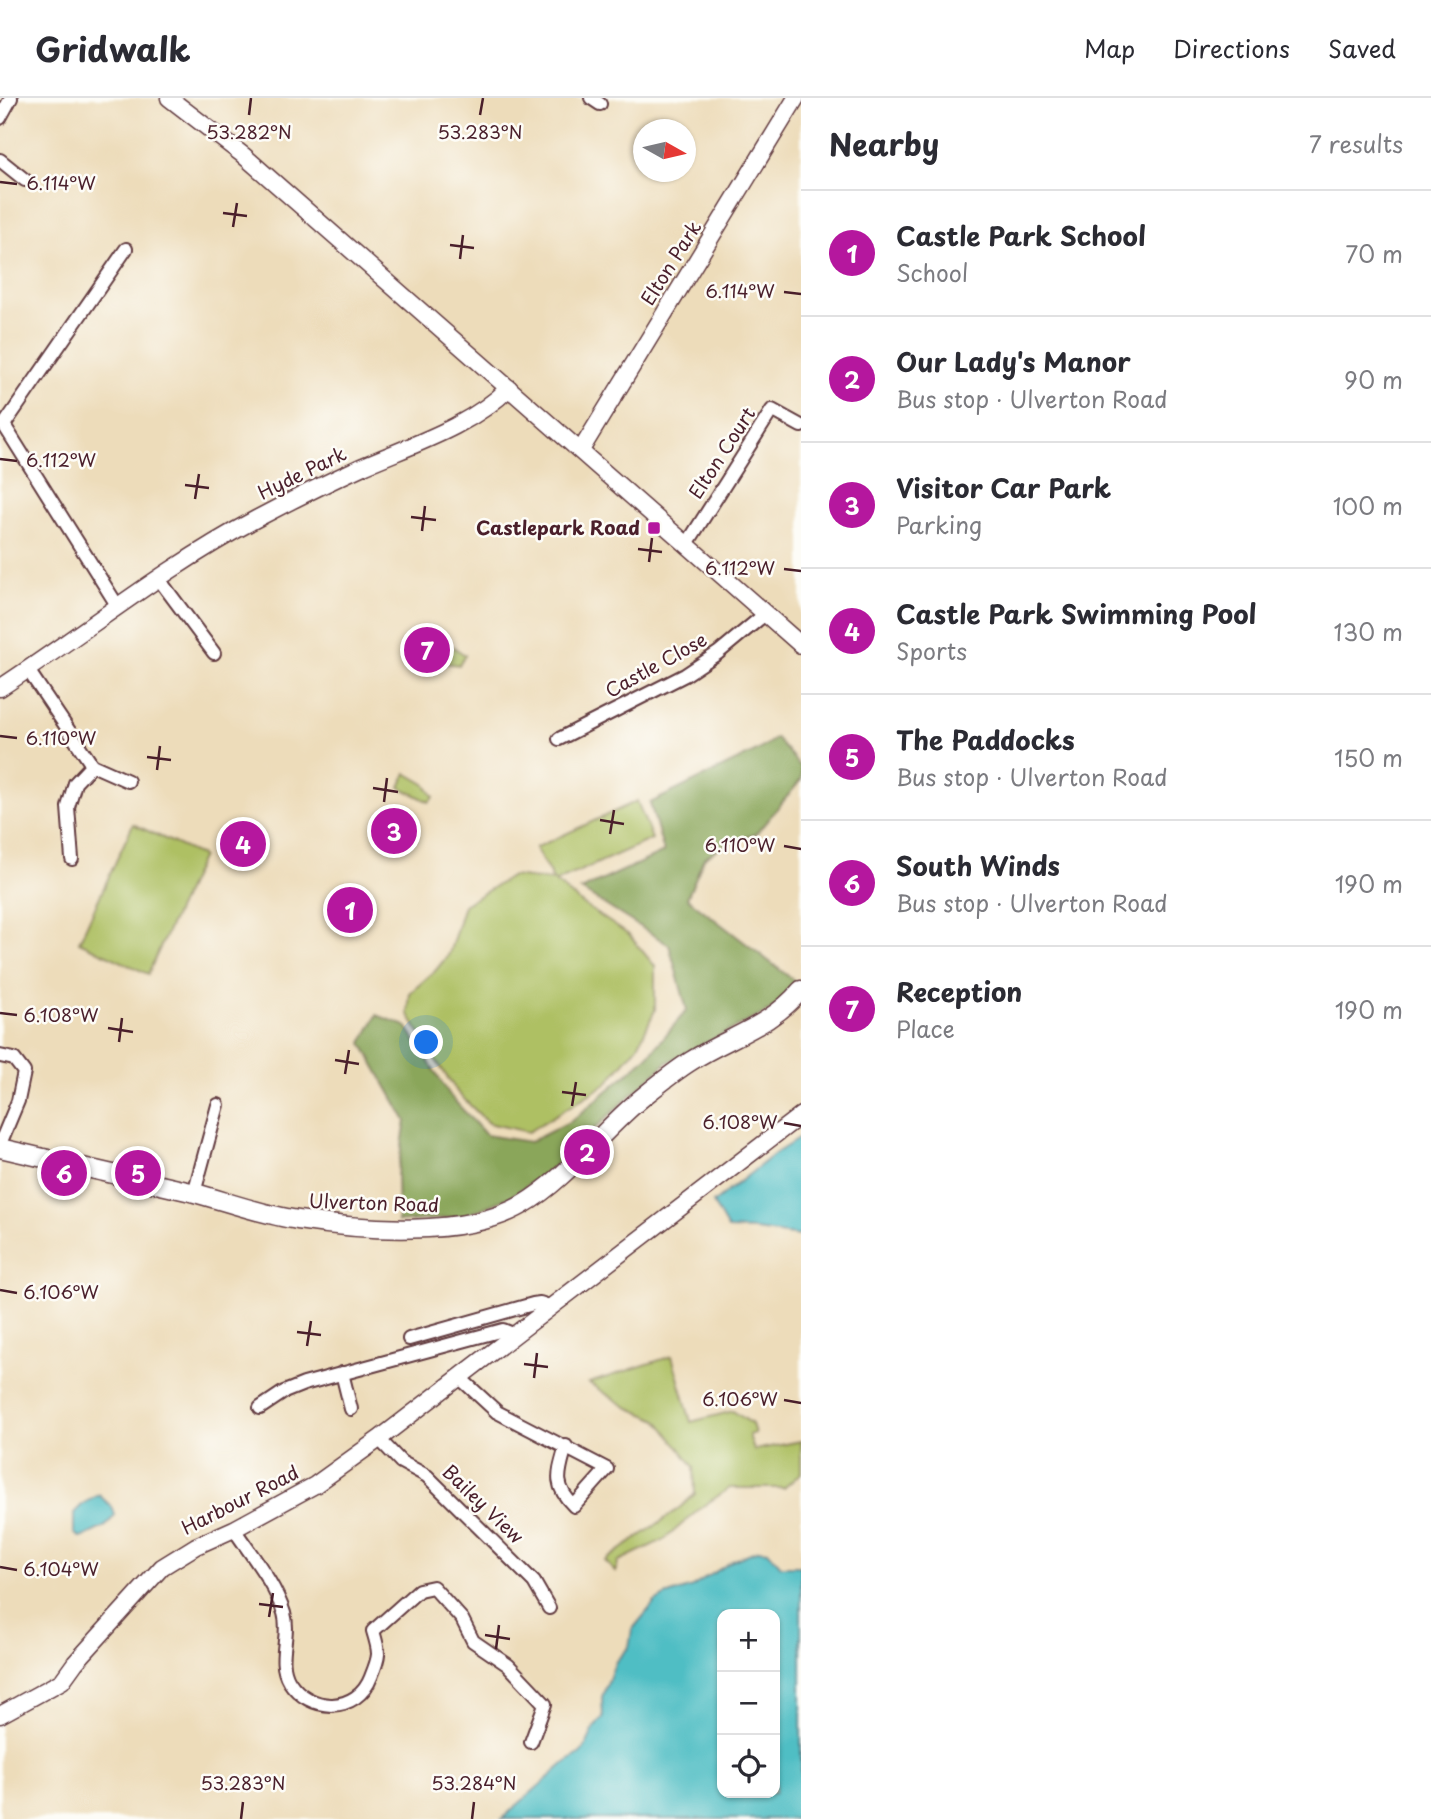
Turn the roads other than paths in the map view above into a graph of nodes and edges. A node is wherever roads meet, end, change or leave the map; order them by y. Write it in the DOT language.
graph roads {
  1 [pos="11,98"];
  2 [pos="169,98"];
  3 [pos="796,98"];
  4 [pos="0,118"];
  5 [pos="0,160"];
  6 [pos="25,180"];
  7 [pos="126,248"];
  8 [pos="509,388"];
  9 [pos="801,426"];
  10 [pos="581,450"];
  11 [pos="687,544"];
  12 [pos="158,578"];
  13 [pos="117,605"];
  14 [pos="765,614"];
  15 [pos="801,645"];
  16 [pos="214,653"];
  17 [pos="28,670"];
  18 [pos="0,688"];
  19 [pos="559,738"];
  20 [pos="92,765"];
  21 [pos="128,781"];
  22 [pos="72,859"];
  23 [pos="801,990"];
  24 [pos="0,1056"];
  25 [pos="218,1105"];
  26 [pos="801,1115"];
  27 [pos="0,1146"];
  28 [pos="194,1193"];
  29 [pos="552,1307"];
  30 [pos="513,1334"];
  31 [pos="409,1339"];
  32 [pos="342,1373"];
  33 [pos="460,1377"];
  34 [pos="260,1408"];
  35 [pos="351,1409"];
  36 [pos="379,1439"];
  37 [pos="566,1446"];
  38 [pos="234,1530"];
  39 [pos="549,1608"];
  40 [pos="0,1715"];
  41 [pos="531,1742"];
  1 -- 4 [label="street"];
  2 -- 8 [label="street"];
  3 -- 10 [label="street, Elton Park"];
  5 -- 6 [label="street"];
  7 -- 13 [label="street"];
  8 -- 10 [label="street"];
  8 -- 12 [label="street, Hyde Park"];
  9 -- 11 [label="street, Elton Court"];
  10 -- 11 [label="street"];
  11 -- 14 [label="street"];
  12 -- 13 [label="street, Hyde Park"];
  12 -- 16 [label="street"];
  13 -- 17 [label="street, Hyde Park"];
  14 -- 15 [label="street"];
  14 -- 19 [label="street, Castle Close"];
  17 -- 18 [label="street, Hyde Park"];
  17 -- 20 [label="street"];
  20 -- 21 [label="street"];
  20 -- 22 [label="street"];
  23 -- 28 [label="main road, Ulverton Road"];
  24 -- 27 [label="street"];
  25 -- 28 [label="street"];
  26 -- 29 [label="street, Harbour Road"];
  27 -- 28 [label="main road, Ulverton Road"];
  29 -- 30 [label="street, Harbour Road"];
  29 -- 31 [label="street"];
  30 -- 32 [label="street"];
  30 -- 33 [label="street, Harbour Road"];
  32 -- 34 [label="street"];
  32 -- 35 [label="street"];
  33 -- 36 [label="street, Harbour Road"];
  33 -- 37 [label="street"];
  36 -- 38 [label="street, Harbour Road"];
  36 -- 39 [label="street, Bailey View"];
  37 -- 37 [label="street"];
  38 -- 40 [label="street, Harbour Road"];
  38 -- 41 [label="street"];
}
